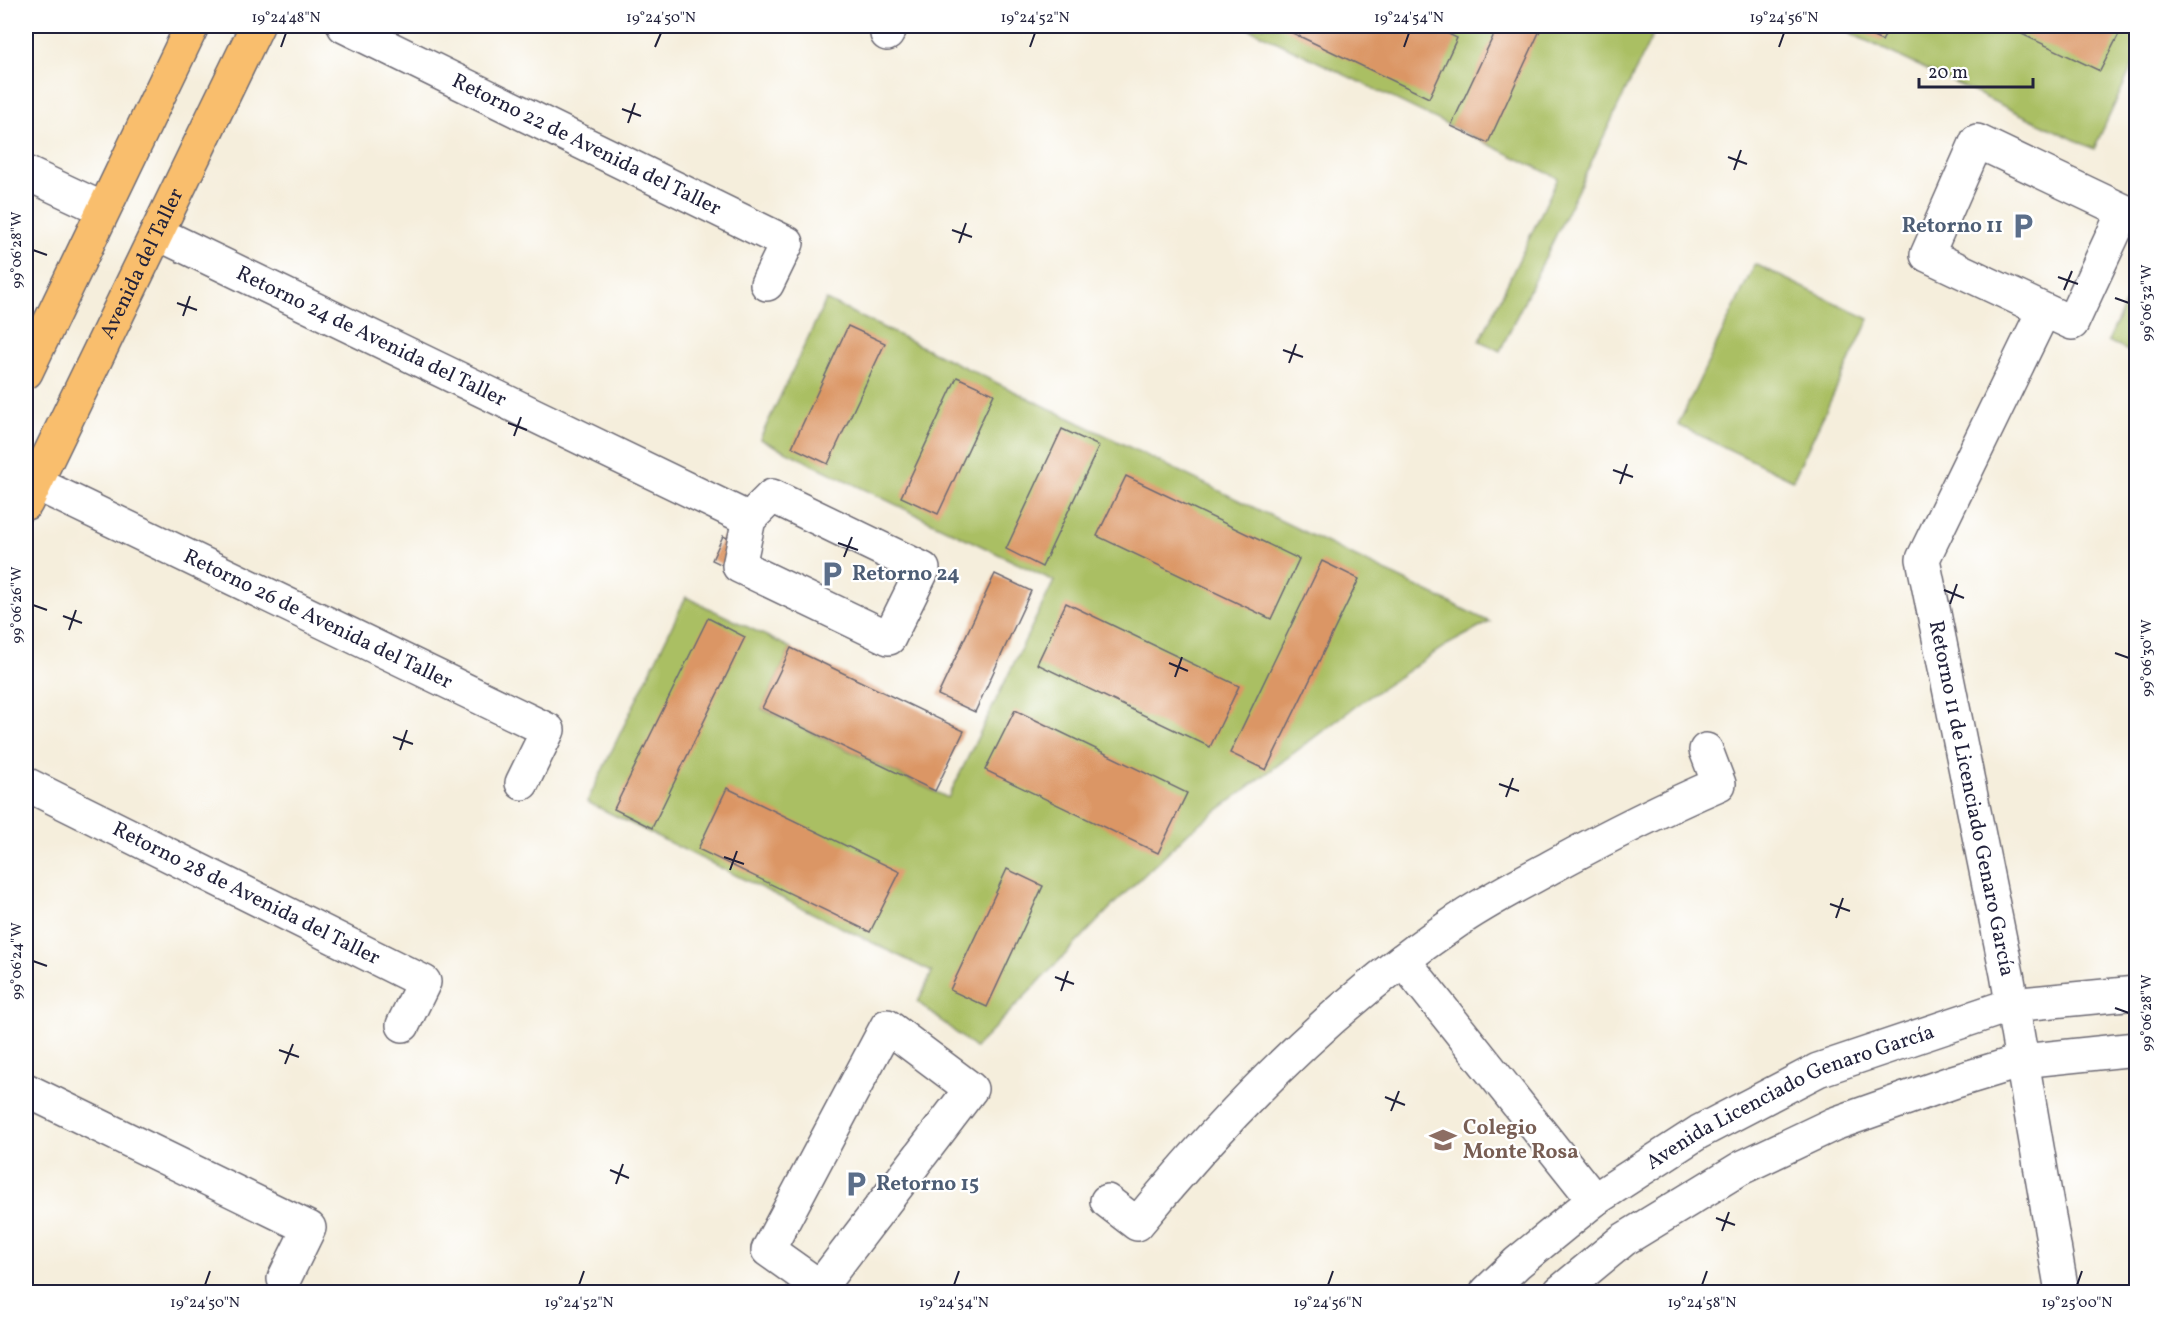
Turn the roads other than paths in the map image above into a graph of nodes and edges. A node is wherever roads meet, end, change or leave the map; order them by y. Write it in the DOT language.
graph roads {
  1 [pos="192,26"];
  2 [pos="257,26"];
  3 [pos="344,26"];
  4 [pos="26,173"];
  5 [pos="104,208"];
  6 [pos="157,233"];
  7 [pos="767,284"];
  8 [pos="2043,310"];
  9 [pos="26,372"];
  10 [pos="30,493"];
  11 [pos="749,519"];
  12 [pos="1706,750"];
  13 [pos="522,783"];
  14 [pos="26,784"];
  15 [pos="1403,960"];
  16 [pos="2136,993"];
  17 [pos="2011,1005"];
  18 [pos="403,1025"];
  19 [pos="2136,1049"];
  20 [pos="2022,1061"];
  21 [pos="26,1090"];
  22 [pos="1594,1200"];
  23 [pos="1107,1201"];
  24 [pos="284,1279"];
  25 [pos="821,1291"];
  26 [pos="1487,1293"];
  27 [pos="1560,1293"];
  28 [pos="2062,1293"];
  1 -- 5 [label="main road"];
  2 -- 6 [label="main road, Avenida del Taller"];
  3 -- 7 [label="street, Retorno 22 de Avenida del Taller"];
  4 -- 5 [label="street"];
  5 -- 9 [label="main road"];
  6 -- 10 [label="main road, Avenida del Taller"];
  6 -- 11 [label="street, Retorno 24 de Avenida del Taller"];
  8 -- 8 [label="street"];
  8 -- 17 [label="street, Retorno 11 de Licenciado Genaro García"];
  10 -- 13 [label="street, Retorno 26 de Avenida del Taller"];
  11 -- 11 [label="street"];
  12 -- 15 [label="street"];
  14 -- 18 [label="street, Retorno 28 de Avenida del Taller"];
  15 -- 22 [label="street"];
  15 -- 23 [label="street"];
  16 -- 17 [label="street, Avenida Licenciado Genaro García"];
  17 -- 20 [label="street, Retorno 11 de Licenciado Genaro García"];
  17 -- 22 [label="street, Avenida Licenciado Genaro García"];
  19 -- 20 [label="street, Avenida Licenciado Genaro García"];
  20 -- 27 [label="street, Avenida Licenciado Genaro García"];
  20 -- 28 [label="street, Retorno 11 de Licenciado Genaro García"];
  21 -- 24 [label="street"];
  22 -- 26 [label="street, Avenida Licenciado Genaro García"];
  25 -- 25 [label="street"];
}
